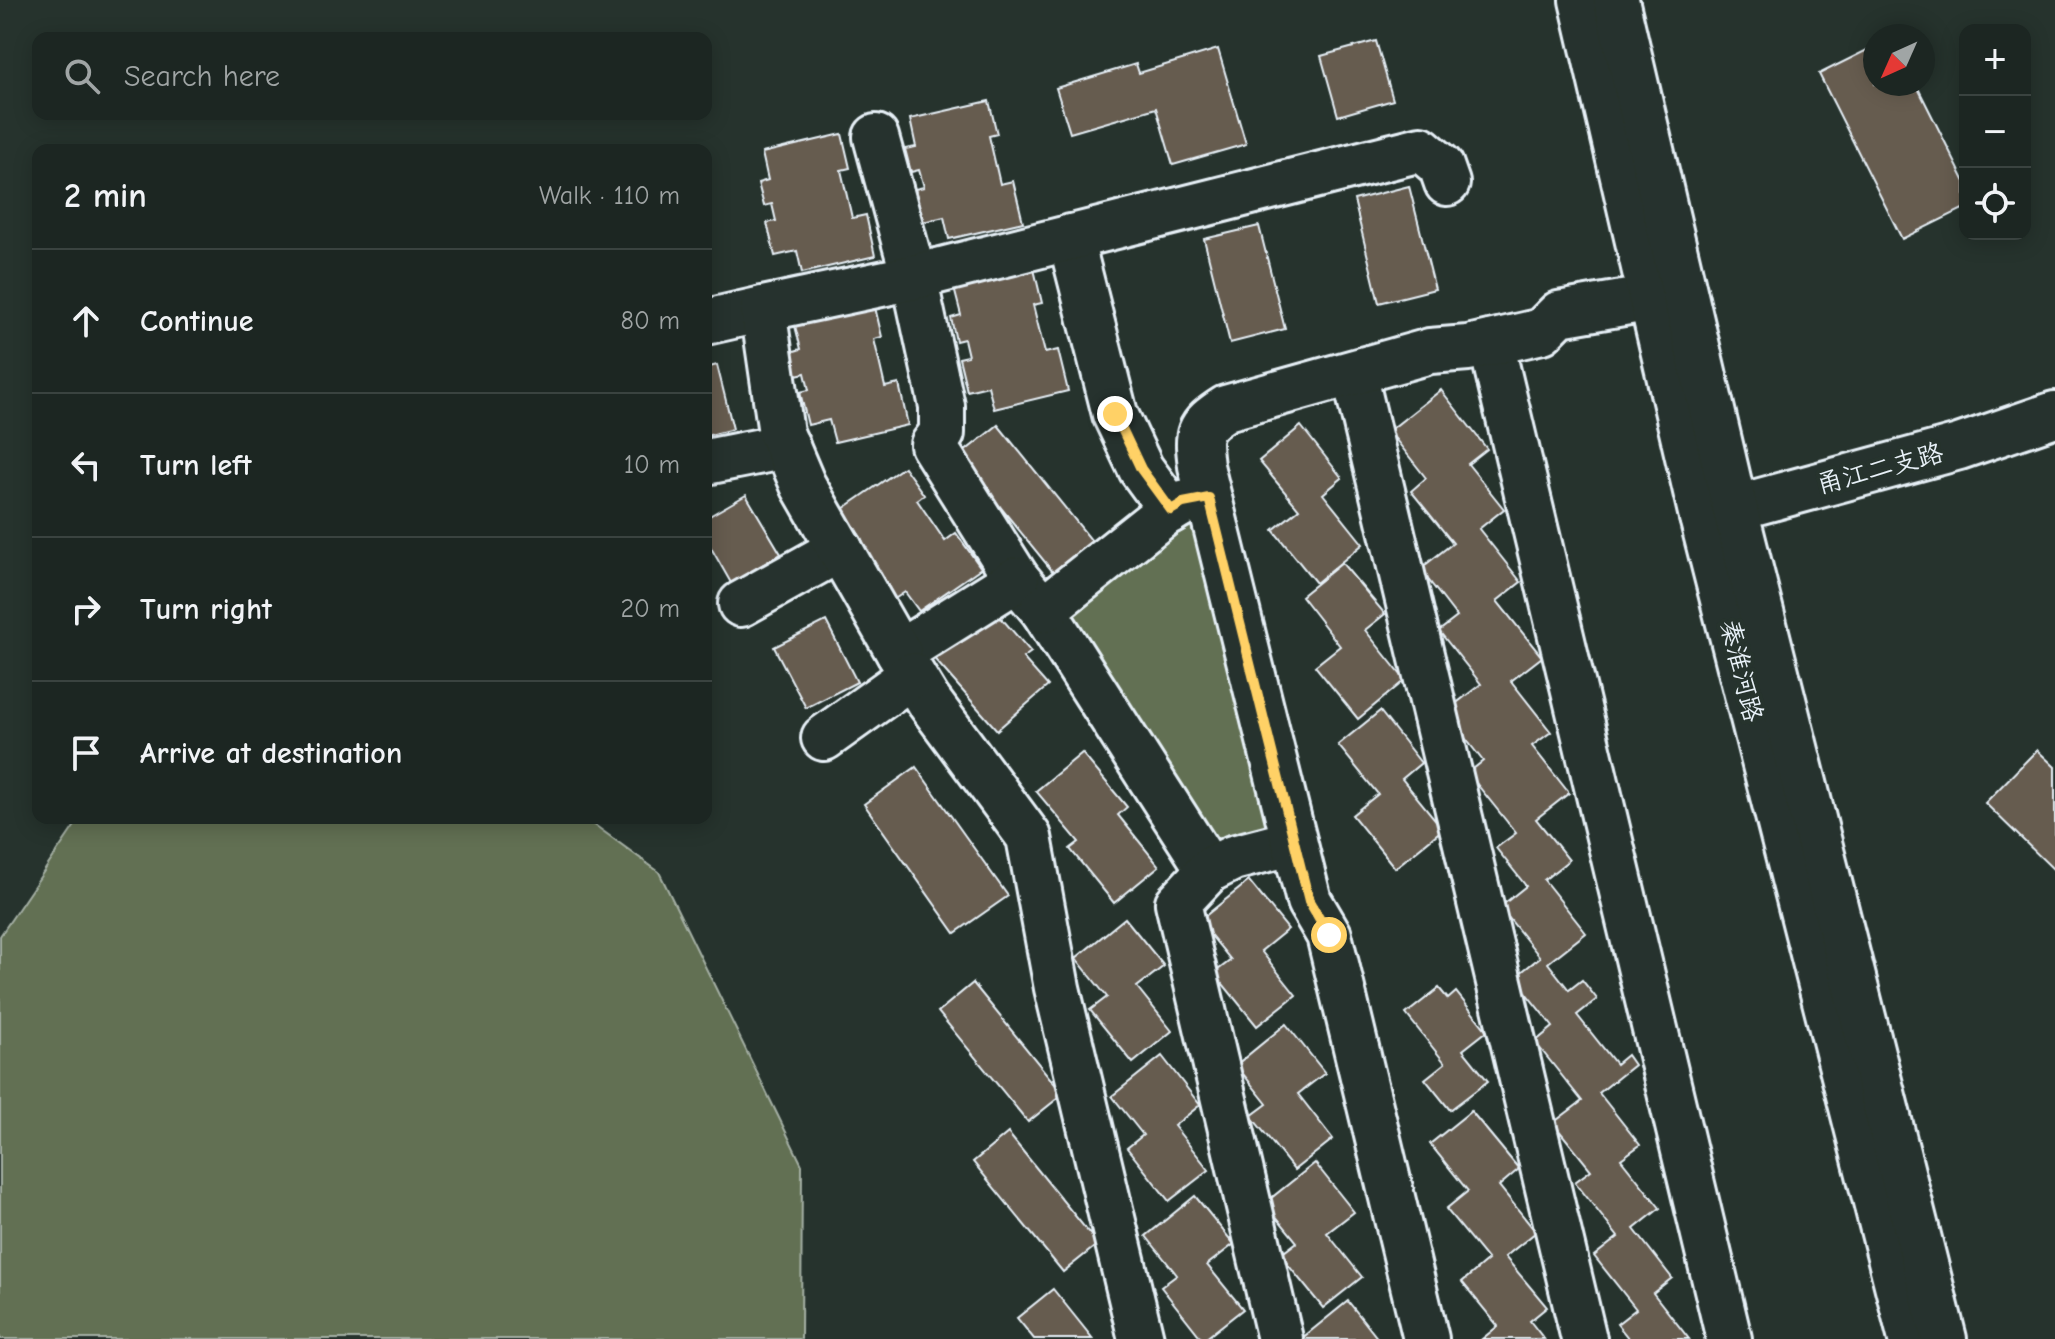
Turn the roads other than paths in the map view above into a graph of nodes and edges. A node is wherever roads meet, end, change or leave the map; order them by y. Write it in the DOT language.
graph roads {
  1 [pos="1582,0"];
  2 [pos="1616,0"];
  3 [pos="876,137"];
  4 [pos="1447,183"];
  5 [pos="1070,237"];
  6 [pos="914,277"];
  7 [pos="1652,298"];
  8 [pos="763,309"];
  9 [pos="712,321"];
  10 [pos="1491,343"];
  11 [pos="1354,373"];
  12 [pos="2055,414"];
  13 [pos="787,446"];
  14 [pos="712,461"];
  15 [pos="1190,504"];
  16 [pos="1719,513"];
  17 [pos="840,549"];
  18 [pos="1030,595"];
  19 [pos="741,604"];
  20 [pos="905,664"];
  21 [pos="824,738"];
  22 [pos="1294,842"];
  23 [pos="1209,870"];
  24 [pos="1141,1339"];
  25 [pos="1280,1339"];
  26 [pos="1426,1339"];
  27 [pos="1584,1339"];
  28 [pos="1729,1339"];
  29 [pos="1911,1339"];
  30 [pos="1944,1339"];
  1 -- 7 [label="main road, 秦淮河路"];
  2 -- 16 [label="main road, 秦淮河路"];
  3 -- 6 [label="main road"];
  4 -- 5 [label="main road"];
  5 -- 6 [label="main road"];
  5 -- 15 [label="main road"];
  6 -- 8 [label="main road"];
  6 -- 18 [label="main road"];
  7 -- 10 [label="main road"];
  7 -- 16 [label="main road, 秦淮河路"];
  8 -- 9 [label="main road"];
  8 -- 13 [label="main road"];
  10 -- 11 [label="main road"];
  10 -- 28 [label="main road"];
  11 -- 15 [label="main road"];
  11 -- 27 [label="main road"];
  12 -- 16 [label="main road, 甬江二支路"];
  13 -- 14 [label="main road"];
  13 -- 17 [label="main road"];
  15 -- 18 [label="main road"];
  15 -- 22 [label="main road"];
  16 -- 29 [label="main road, 秦淮河路"];
  16 -- 30 [label="main road, 秦淮河路"];
  17 -- 19 [label="main road"];
  17 -- 20 [label="main road"];
  18 -- 20 [label="main road"];
  18 -- 23 [label="main road"];
  20 -- 21 [label="main road"];
  20 -- 24 [label="main road"];
  22 -- 23 [label="main road"];
  22 -- 26 [label="main road"];
  23 -- 25 [label="main road"];
}
